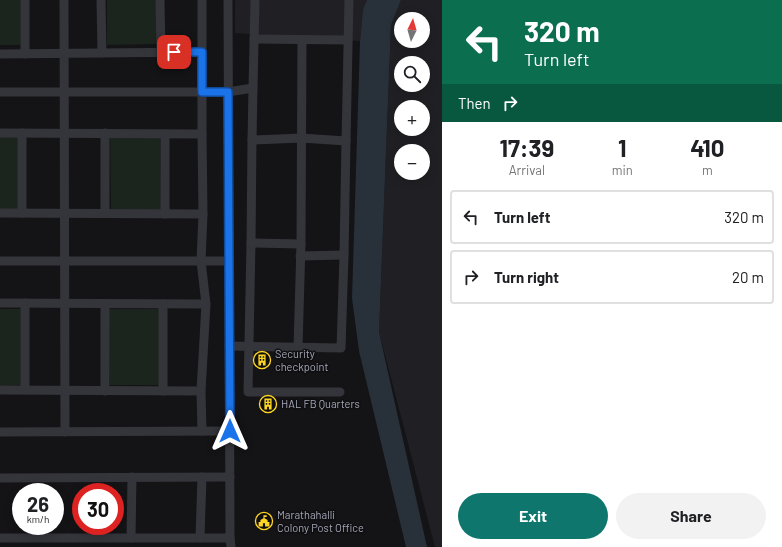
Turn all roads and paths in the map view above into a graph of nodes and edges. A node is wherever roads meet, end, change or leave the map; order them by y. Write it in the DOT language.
graph roads {
  1 [pos="25,0"];
  2 [pos="64,0"];
  3 [pos="101,0"];
  4 [pos="160,0"];
  5 [pos="202,0"];
  6 [pos="228,0"];
  7 [pos="255,0"];
  8 [pos="349,0"];
  9 [pos="254,39"];
  10 [pos="302,40"];
  11 [pos="348,40"];
  12 [pos="161,52"];
  13 [pos="202,52"];
  14 [pos="64,53"];
  15 [pos="102,53"];
  16 [pos="0,54"];
  17 [pos="25,54"];
  18 [pos="253,88"];
  19 [pos="0,92"];
  20 [pos="64,92"];
  21 [pos="202,92"];
  22 [pos="228,92"];
  23 [pos="0,133"];
  24 [pos="22,133"];
  25 [pos="64,133"];
  26 [pos="106,134"];
  27 [pos="165,134"];
  28 [pos="202,134"];
  29 [pos="301,138"];
  30 [pos="252,140"];
  31 [pos="346,141"];
  32 [pos="0,213"];
  33 [pos="22,213"];
  34 [pos="64,213"];
  35 [pos="105,213"];
  36 [pos="165,214"];
  37 [pos="202,214"];
  38 [pos="251,243"];
  39 [pos="301,244"];
  40 [pos="344,255"];
  41 [pos="300,256"];
  42 [pos="64,261"];
  43 [pos="201,261"];
  44 [pos="229,261"];
  45 [pos="0,262"];
  46 [pos="0,303"];
  47 [pos="25,303"];
  48 [pos="64,303"];
  49 [pos="105,304"];
  50 [pos="163,304"];
  51 [pos="206,304"];
  52 [pos="229,346"];
  53 [pos="249,346"];
  54 [pos="298,347"];
  55 [pos="0,390"];
  56 [pos="25,390"];
  57 [pos="64,390"];
  58 [pos="105,391"];
  59 [pos="163,391"];
  60 [pos="201,391"];
  61 [pos="340,392"];
  62 [pos="202,431"];
  63 [pos="230,431"];
  64 [pos="0,432"];
  65 [pos="65,432"];
  66 [pos="132,477"];
  67 [pos="202,477"];
  68 [pos="230,477"];
  69 [pos="0,478"];
  70 [pos="0,538"];
  71 [pos="131,538"];
  72 [pos="200,538"];
  73 [pos="231,543"];
  1 -- 17 [label="street"];
  2 -- 14 [label="street"];
  3 -- 15 [label="street"];
  4 -- 12 [label="street"];
  5 -- 13 [label="street"];
  6 -- 22 [label="street"];
  7 -- 9 [label="street"];
  8 -- 11 [label="street"];
  9 -- 10 [label="street"];
  9 -- 18 [label="street"];
  10 -- 11 [label="street"];
  10 -- 29 [label="street"];
  11 -- 31 [label="street"];
  12 -- 13 [label="street"];
  12 -- 15 [label="street"];
  13 -- 21 [label="street"];
  14 -- 15 [label="street"];
  14 -- 17 [label="street"];
  14 -- 20 [label="street"];
  16 -- 17 [label="street"];
  18 -- 22 [label="street"];
  18 -- 30 [label="street"];
  19 -- 20 [label="street"];
  20 -- 21 [label="street"];
  20 -- 25 [label="street"];
  21 -- 22 [label="street"];
  21 -- 28 [label="street"];
  22 -- 44 [label="street"];
  23 -- 24 [label="street"];
  24 -- 25 [label="street"];
  24 -- 33 [label="street"];
  25 -- 26 [label="street"];
  25 -- 34 [label="street"];
  26 -- 27 [label="street"];
  26 -- 35 [label="street"];
  27 -- 28 [label="street"];
  27 -- 36 [label="street"];
  28 -- 37 [label="street"];
  29 -- 30 [label="street"];
  29 -- 31 [label="street"];
  29 -- 39 [label="street"];
  30 -- 38 [label="street"];
  31 -- 40 [label="street"];
  32 -- 33 [label="street"];
  33 -- 34 [label="street"];
  34 -- 35 [label="street"];
  34 -- 42 [label="street"];
  35 -- 36 [label="street"];
  36 -- 37 [label="street"];
  37 -- 43 [label="street"];
  38 -- 39 [label="street"];
  38 -- 53 [label="street"];
  39 -- 41 [label="street"];
  40 -- 41 [label="street"];
  40 -- 54 [label="street"];
  41 -- 54 [label="street"];
  42 -- 43 [label="street"];
  42 -- 45 [label="street"];
  42 -- 48 [label="street"];
  43 -- 44 [label="street"];
  43 -- 51 [label="street"];
  44 -- 52 [label="street"];
  46 -- 47 [label="street"];
  47 -- 48 [label="street"];
  47 -- 56 [label="street"];
  48 -- 49 [label="street"];
  48 -- 57 [label="street"];
  49 -- 50 [label="street"];
  49 -- 58 [label="street"];
  50 -- 51 [label="street"];
  50 -- 59 [label="street"];
  51 -- 60 [label="street"];
  52 -- 53 [label="street"];
  52 -- 63 [label="street"];
  53 -- 54 [label="street"];
  53 -- 61 [label="street"];
  55 -- 56 [label="street"];
  56 -- 57 [label="street"];
  57 -- 58 [label="street"];
  57 -- 65 [label="street"];
  58 -- 59 [label="street"];
  59 -- 60 [label="street"];
  60 -- 62 [label="street"];
  62 -- 63 [label="street"];
  62 -- 65 [label="street"];
  63 -- 68 [label="street"];
  64 -- 65 [label="street"];
  66 -- 67 [label="street"];
  66 -- 69 [label="street"];
  66 -- 71 [label="street"];
  67 -- 68 [label="street"];
  67 -- 72 [label="street"];
  68 -- 73 [label="street"];
  70 -- 71 [label="street"];
  71 -- 72 [label="street"];
  72 -- 73 [label="street"];
}
